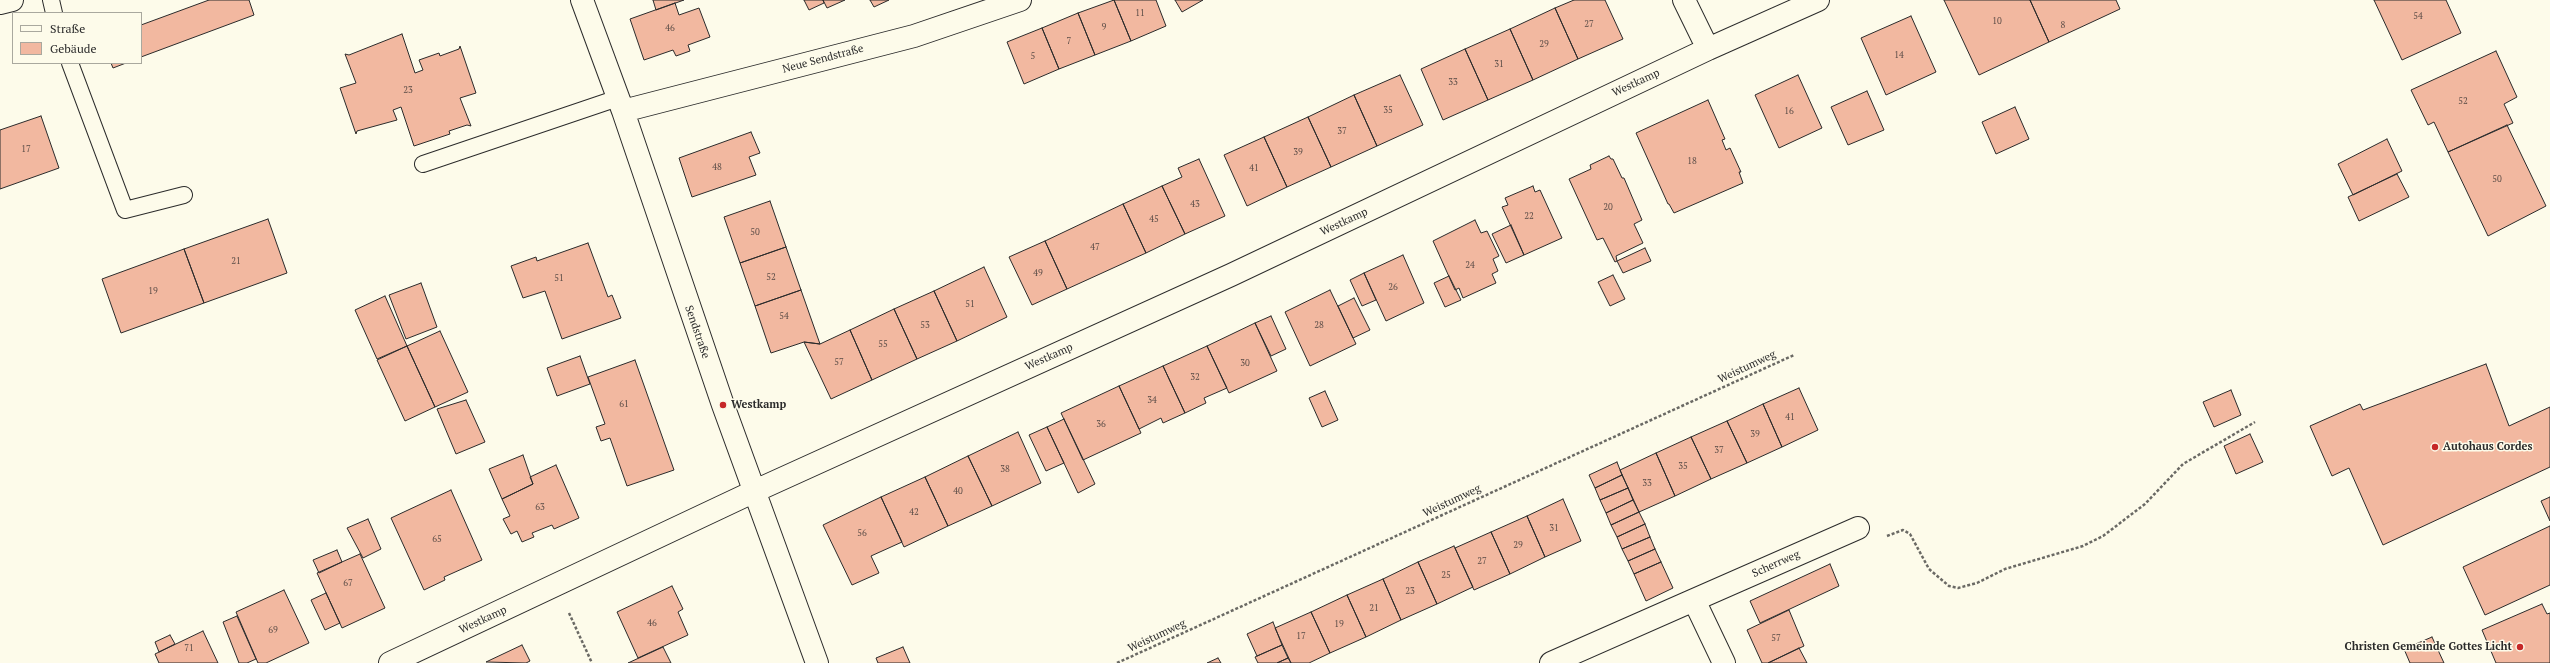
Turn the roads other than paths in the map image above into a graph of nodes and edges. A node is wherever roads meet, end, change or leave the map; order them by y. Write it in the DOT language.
graph roads {
  1 [pos="12,0"];
  2 [pos="51,0"];
  3 [pos="582,0"];
  4 [pos="1020,0"];
  5 [pos="1684,0"];
  6 [pos="1818,0"];
  7 [pos="0,3"];
  8 [pos="54,12"];
  9 [pos="1708,49"];
  10 [pos="70,64"];
  11 [pos="620,105"];
  12 [pos="423,164"];
  13 [pos="184,195"];
  14 [pos="755,491"];
  15 [pos="1858,528"];
  16 [pos="1694,600"];
  17 [pos="390,663"];
  18 [pos="817,663"];
  19 [pos="1552,663"];
  20 [pos="1724,663"];
  1 -- 7 [label="street"];
  2 -- 8 [label="lane"];
  3 -- 11 [label="street, Sendstraße"];
  4 -- 11 [label="street, Neue Sendstraße"];
  5 -- 9 [label="street"];
  6 -- 9 [label="street, Westkamp"];
  9 -- 14 [label="street, Westkamp"];
  10 -- 13 [label="lane"];
  11 -- 12 [label="lane"];
  11 -- 14 [label="street, Sendstraße"];
  14 -- 17 [label="street, Westkamp"];
  14 -- 18 [label="street, Sendstraße"];
  15 -- 16 [label="street, Scherrweg"];
  16 -- 19 [label="street, Scherrweg"];
  16 -- 20 [label="street"];
}
